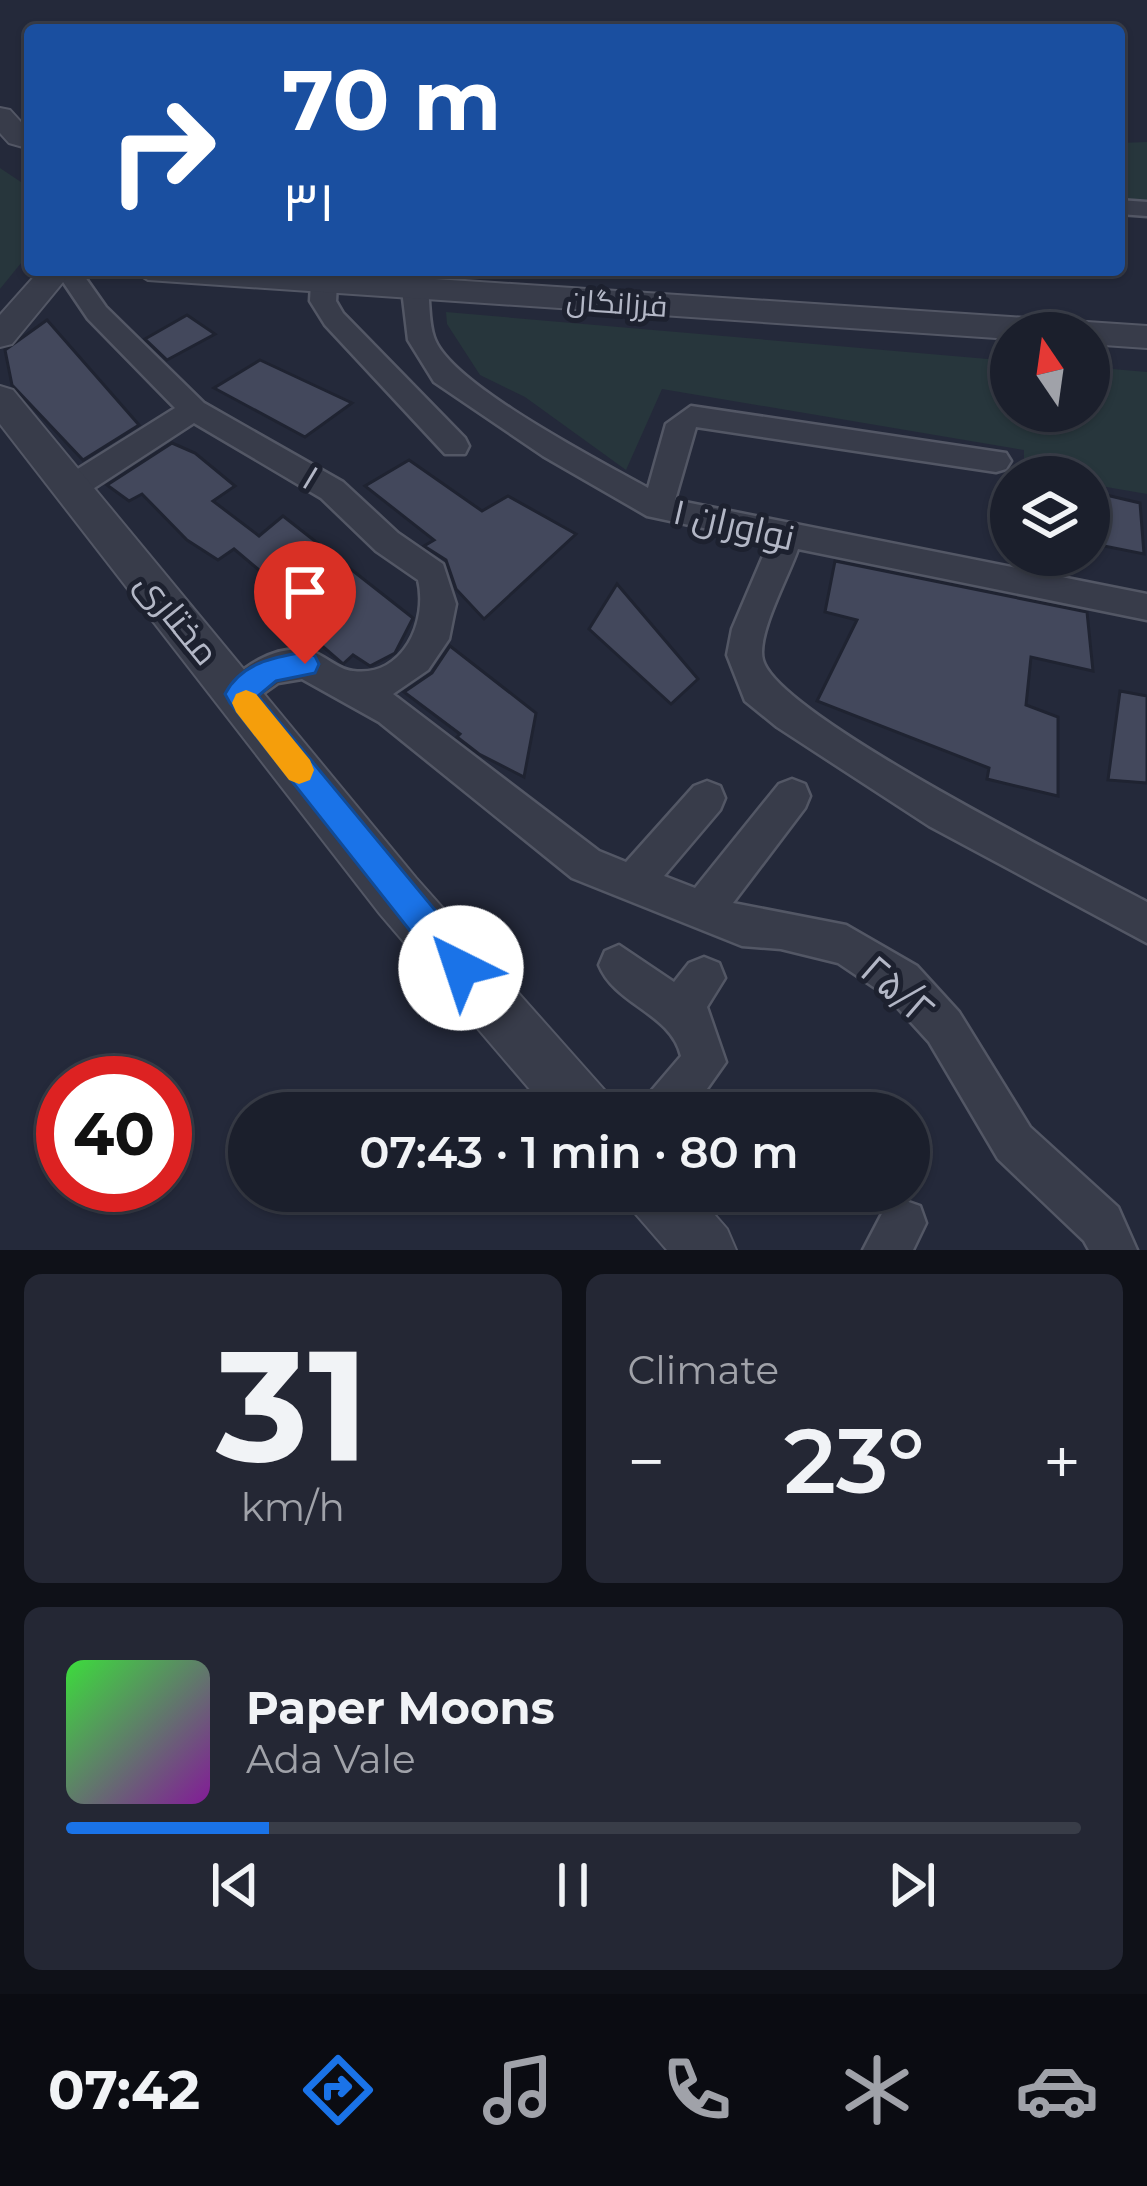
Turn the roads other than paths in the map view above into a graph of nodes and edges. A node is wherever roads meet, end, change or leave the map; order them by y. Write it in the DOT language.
graph roads {
  1 [pos="0,116"];
  2 [pos="24,139"];
  3 [pos="71,276"];
  4 [pos="229,276"];
  5 [pos="48,283"];
  6 [pos="324,283"];
  7 [pos="415,290"];
  8 [pos="990,327"];
  9 [pos="1110,335"];
  10 [pos="0,336"];
  11 [pos="1147,337"];
  12 [pos="0,399"];
  13 [pos="194,410"];
  14 [pos="455,446"];
  15 [pos="990,460"];
  16 [pos="71,488"];
  17 [pos="658,508"];
  18 [pos="786,537"];
  19 [pos="1147,608"];
  20 [pos="347,687"];
  21 [pos="240,694"];
  22 [pos="792,796"];
  23 [pos="707,798"];
  24 [pos="634,882"];
  25 [pos="704,909"];
  26 [pos="1147,923"];
  27 [pos="619,965"];
  28 [pos="569,1092"];
  29 [pos="679,1092"];
  30 [pos="673,1212"];
  31 [pos="706,1250"];
  32 [pos="1113,1250"];
  1 -- 2 [label="street"];
  3 -- 13 [label="street, ۱"];
  4 -- 6 [label="street, فرزانگان"];
  5 -- 10 [label="street"];
  6 -- 7 [label="street, فرزانگان"];
  6 -- 14 [label="street"];
  7 -- 8 [label="street, فرزانگان"];
  7 -- 17 [label="street, نواوران ۱"];
  9 -- 11 [label="street, فرزانگان"];
  12 -- 16 [label="street, مختاری"];
  13 -- 16 [label="street"];
  13 -- 20 [label="street, ۱"];
  15 -- 17 [label="street"];
  16 -- 21 [label="street, مختاری"];
  17 -- 18 [label="street, نواوران ۱"];
  18 -- 19 [label="street, نواوران ۱"];
  18 -- 26 [label="street"];
  20 -- 21 [label="street, ۲۵/۲"];
  20 -- 24 [label="street, ۲۵/۲"];
  21 -- 28 [label="street, مختاری"];
  22 -- 25 [label="street"];
  23 -- 24 [label="street"];
  24 -- 25 [label="street, ۲۵/۲"];
  25 -- 32 [label="street, ۲۵/۲"];
  27 -- 29 [label="street"];
  30 -- 31 [label="street"];
}
